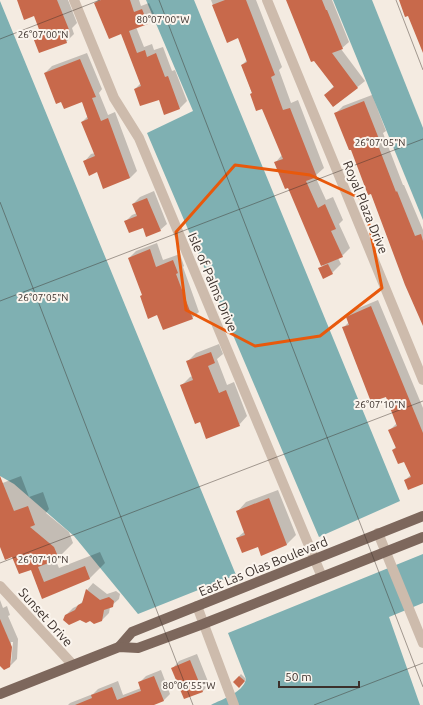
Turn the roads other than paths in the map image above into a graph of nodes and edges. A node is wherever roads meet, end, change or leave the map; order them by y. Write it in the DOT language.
graph roads {
  1 [pos="74,0"];
  2 [pos="267,0"];
  3 [pos="423,380"];
  4 [pos="423,516"];
  5 [pos="378,534"];
  6 [pos="423,537"];
  7 [pos="386,552"];
  8 [pos="315,559"];
  9 [pos="322,577"];
  10 [pos="0,586"];
  11 [pos="197,606"];
  12 [pos="204,624"];
  13 [pos="423,643"];
  14 [pos="119,647"];
  15 [pos="73,665"];
  16 [pos="0,694"];
  17 [pos="232,701"];
  1 -- 8 [label="street, Isle of Palms Drive"];
  2 -- 3 [label="street, Royal Plaza Drive"];
  4 -- 5 [label="main road, East Las Olas Boulevard"];
  5 -- 7 [label="street"];
  5 -- 8 [label="main road, East Las Olas Boulevard"];
  6 -- 7 [label="main road, East Las Olas Boulevard"];
  7 -- 9 [label="main road, East Las Olas Boulevard"];
  7 -- 13 [label="street"];
  8 -- 9 [label="street, Isle of Palms Drive"];
  8 -- 11 [label="main road, East Las Olas Boulevard"];
  9 -- 12 [label="main road, East Las Olas Boulevard"];
  10 -- 15 [label="street, Sunset Drive"];
  11 -- 12 [label="street"];
  11 -- 14 [label="main road, East Las Olas Boulevard"];
  12 -- 14 [label="main road, East Las Olas Boulevard"];
  12 -- 17 [label="street"];
  14 -- 15 [label="main road, East Las Olas Boulevard"];
  15 -- 16 [label="main road, East Las Olas Boulevard"];
}
